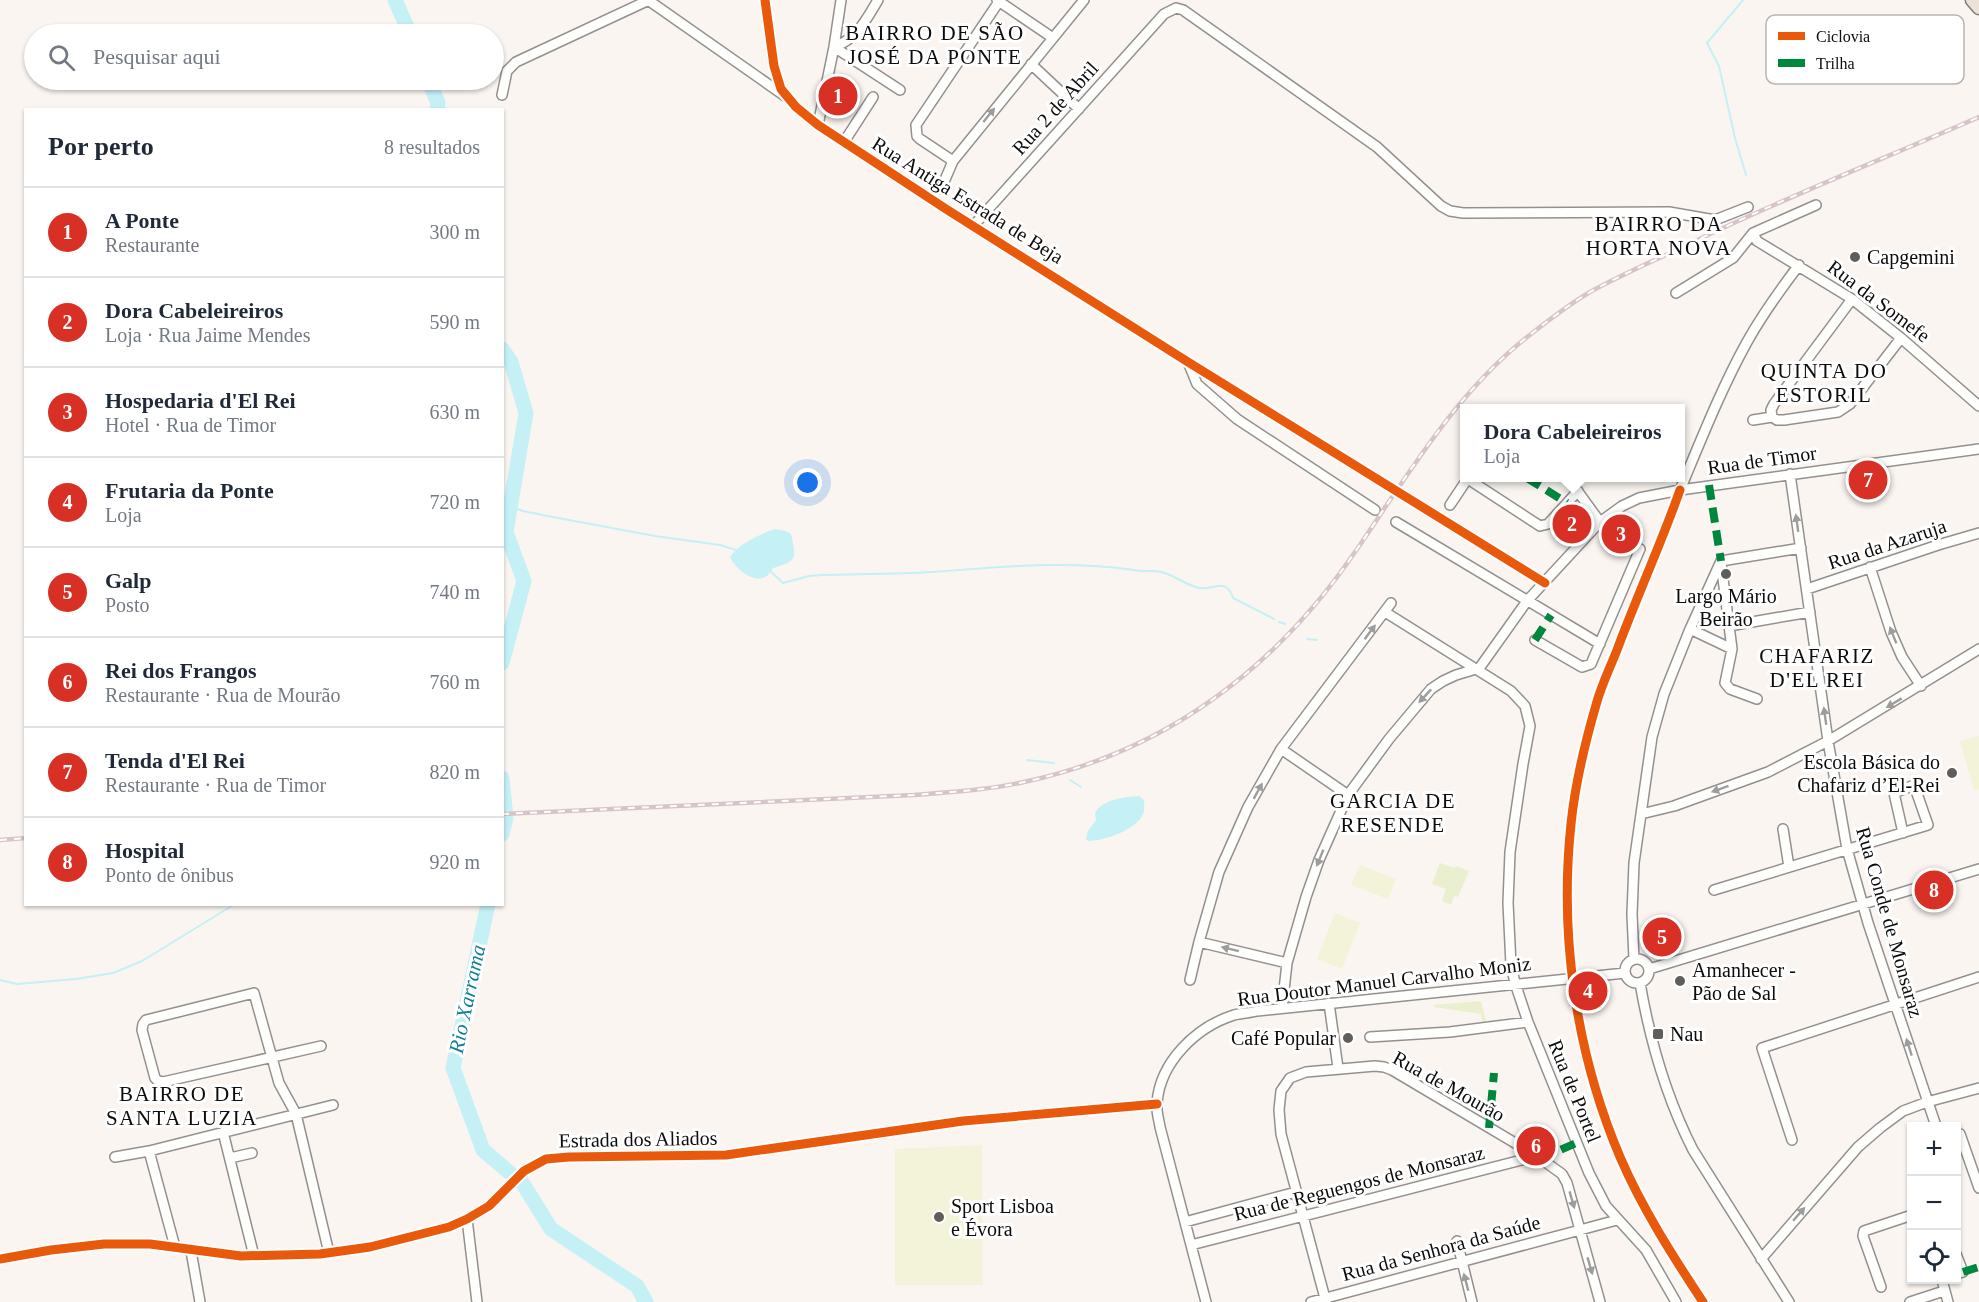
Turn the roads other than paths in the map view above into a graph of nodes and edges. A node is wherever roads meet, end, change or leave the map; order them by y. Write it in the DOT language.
graph roads {
  1 [pos="649,0"];
  2 [pos="765,0"];
  3 [pos="841,0"];
  4 [pos="878,0"];
  5 [pos="999,0"];
  6 [pos="1084,0"];
  7 [pos="1972,0"];
  8 [pos="1979,8"];
  9 [pos="1053,38"];
  10 [pos="834,47"];
  11 [pos="1031,64"];
  12 [pos="504,85"];
  13 [pos="503,90"];
  14 [pos="900,90"];
  15 [pos="502,95"];
  16 [pos="873,97"];
  17 [pos="787,98"];
  18 [pos="1079,109"];
  19 [pos="818,125"];
  20 [pos="844,142"];
  21 [pos="953,161"];
  22 [pos="940,189"];
  23 [pos="920,192"];
  24 [pos="1816,204"];
  25 [pos="1748,207"];
  26 [pos="946,208"];
  27 [pos="974,225"];
  28 [pos="1753,233"];
  29 [pos="1798,266"];
  30 [pos="1676,293"];
  31 [pos="1852,299"];
  32 [pos="1901,338"];
  33 [pos="1188,362"];
  34 [pos="1979,406"];
  35 [pos="1772,417"];
  36 [pos="1753,420"];
  37 [pos="1979,449"];
  38 [pos="1790,474"];
  39 [pos="1685,478"];
  40 [pos="1465,482"];
  41 [pos="1474,482"];
  42 [pos="1572,482"];
  43 [pos="1683,482"];
  44 [pos="1680,490"];
  45 [pos="1578,491"];
  46 [pos="1450,505"];
  47 [pos="1375,510"];
  48 [pos="1396,522"];
  49 [pos="1600,522"];
  50 [pos="1979,533"];
  51 [pos="1801,548"];
  52 [pos="1640,549"];
  53 [pos="1720,561"];
  54 [pos="1870,567"];
  55 [pos="1545,583"];
  56 [pos="1807,589"];
  57 [pos="1527,600"];
  58 [pos="1391,603"];
  59 [pos="1385,612"];
  60 [pos="1810,612"];
  61 [pos="1729,626"];
  62 [pos="1690,629"];
  63 [pos="1535,640"];
  64 [pos="1600,644"];
  65 [pos="1732,649"];
  66 [pos="1979,649"];
  67 [pos="1477,670"];
  68 [pos="1922,686"];
  69 [pos="1757,699"];
  70 [pos="1828,741"];
  71 [pos="1281,749"];
  72 [pos="1348,795"];
  73 [pos="1641,814"];
  74 [pos="1783,830"];
  75 [pos="1903,833"];
  76 [pos="1847,849"];
  77 [pos="1789,867"];
  78 [pos="1979,869"];
  79 [pos="1714,890"];
  80 [pos="1863,905"];
  81 [pos="1199,942"];
  82 [pos="1634,959"];
  83 [pos="1287,963"];
  84 [pos="1649,969"];
  85 [pos="1625,973"];
  86 [pos="1979,977"];
  87 [pos="1190,980"];
  88 [pos="1515,983"];
  89 [pos="1640,983"];
  90 [pos="1329,1003"];
  91 [pos="1895,1005"];
  92 [pos="1282,1008"];
  93 [pos="1528,1022"];
  94 [pos="1370,1037"];
  95 [pos="321,1046"];
  96 [pos="271,1058"];
  97 [pos="1338,1068"];
  98 [pos="1979,1088"];
  99 [pos="1927,1102"];
  100 [pos="1157,1104"];
  101 [pos="333,1105"];
  102 [pos="296,1114"];
  103 [pos="1934,1122"];
  104 [pos="223,1132"];
  105 [pos="1961,1137"];
  106 [pos="1792,1140"];
  107 [pos="149,1151"];
  108 [pos="252,1153"];
  109 [pos="1537,1156"];
  110 [pos="115,1157"];
  111 [pos="230,1158"];
  112 [pos="1979,1188"];
  113 [pos="1296,1192"];
  114 [pos="1302,1216"];
  115 [pos="1907,1216"];
  116 [pos="467,1219"];
  117 [pos="1617,1220"];
  118 [pos="1185,1222"];
  119 [pos="1580,1230"];
  120 [pos="1457,1241"];
  121 [pos="1191,1245"];
  122 [pos="175,1247"];
  123 [pos="191,1251"];
  124 [pos="329,1253"];
  125 [pos="254,1256"];
  126 [pos="0,1258"];
  127 [pos="1761,1258"];
  128 [pos="1461,1262"];
  129 [pos="1943,1284"];
  130 [pos="1881,1287"];
  131 [pos="1944,1292"];
  132 [pos="1326,1300"];
  133 [pos="200,1302"];
  134 [pos="477,1302"];
  135 [pos="1206,1302"];
  136 [pos="1311,1302"];
  137 [pos="1472,1302"];
  138 [pos="1600,1302"];
  139 [pos="1676,1302"];
  140 [pos="1789,1302"];
  141 [pos="1910,1302"];
  142 [pos="1947,1302"];
  1 -- 12 [label="street"];
  1 -- 17 [label="street"];
  2 -- 17 [label="street, Rua Antiga Estrada de Beja"];
  3 -- 10 [label="street"];
  4 -- 10 [label="street"];
  5 -- 9 [label="street"];
  5 -- 21 [label="street"];
  6 -- 9 [label="street"];
  7 -- 8 [label="main road"];
  9 -- 11 [label="street"];
  10 -- 14 [label="street"];
  10 -- 19 [label="street"];
  11 -- 18 [label="street"];
  21 -- 11 [label="street, one-way"];
  13 -- 15 [label="street"];
  16 -- 20 [label="street"];
  17 -- 19 [label="street, Rua Antiga Estrada de Beja"];
  18 -- 25 [label="street, Rua 2 de Abril"];
  18 -- 27 [label="street, Rua 2 de Abril"];
  19 -- 20 [label="street, Rua Antiga Estrada de Beja"];
  20 -- 23 [label="street, Rua Antiga Estrada de Beja"];
  21 -- 22 [label="street"];
  22 -- 23 [label="street"];
  22 -- 26 [label="street"];
  23 -- 26 [label="street, Rua Antiga Estrada de Beja"];
  24 -- 28 [label="street"];
  26 -- 27 [label="street, Rua Antiga Estrada de Beja"];
  27 -- 33 [label="street, Rua Antiga Estrada de Beja"];
  28 -- 29 [label="street, Rua da Somefe"];
  28 -- 30 [label="street"];
  29 -- 31 [label="street, Rua da Somefe"];
  29 -- 39 [label="street"];
  31 -- 32 [label="street, Rua da Somefe"];
  31 -- 35 [label="street"];
  32 -- 34 [label="street, Rua da Somefe"];
  32 -- 35 [label="street"];
  33 -- 47 [label="street, Rua Antiga Estrada de Beja"];
  33 -- 55 [label="street"];
  35 -- 36 [label="street"];
  37 -- 38 [label="street, Rua de Timor"];
  38 -- 44 [label="street, Rua de Timor"];
  51 -- 38 [label="street, Rua Conde de Monsaraz, one-way"];
  40 -- 46 [label="street"];
  41 -- 45 [label="street"];
  42 -- 45 [label="street"];
  43 -- 44 [label="street"];
  44 -- 49 [label="street, Rua de Timor"];
  45 -- 49 [label="street"];
  48 -- 57 [label="street"];
  49 -- 55 [label="street, Rua de Timor"];
  50 -- 54 [label="street, Rua da Azaruja"];
  51 -- 53 [label="street"];
  51 -- 56 [label="street, Rua Conde de Monsaraz"];
  52 -- 64 [label="street"];
  53 -- 61 [label="street"];
  53 -- 62 [label="street"];
  54 -- 56 [label="street, Rua da Azaruja"];
  68 -- 54 [label="street, one-way"];
  55 -- 57 [label="street, Rua de Timor"];
  56 -- 60 [label="street, Rua Conde de Monsaraz"];
  57 -- 64 [label="street"];
  57 -- 67 [label="street, Rua de Timor"];
  58 -- 59 [label="street"];
  59 -- 67 [label="street, Rua de Portel"];
  71 -- 59 [label="street, one-way"];
  60 -- 61 [label="street"];
  70 -- 60 [label="street, Rua Conde de Monsaraz, one-way"];
  61 -- 65 [label="street"];
  62 -- 65 [label="street"];
  62 -- 73 [label="street"];
  63 -- 64 [label="street"];
  65 -- 69 [label="street"];
  66 -- 68 [label="street"];
  67 -- 72 [label="street, one-way"];
  67 -- 88 [label="street, Rua de Portel"];
  68 -- 70 [label="street, one-way"];
  70 -- 73 [label="street, one-way"];
  70 -- 76 [label="street, Rua Conde de Monsaraz"];
  71 -- 72 [label="street"];
  81 -- 71 [label="street, one-way"];
  72 -- 83 [label="street, one-way"];
  73 -- 82 [label="street"];
  74 -- 77 [label="street"];
  75 -- 75 [label="street"];
  75 -- 76 [label="street"];
  76 -- 77 [label="street"];
  76 -- 80 [label="street, Rua Conde de Monsaraz"];
  77 -- 79 [label="street"];
  78 -- 80 [label="street"];
  80 -- 84 [label="street"];
  80 -- 91 [label="street, Rua Conde de Monsaraz"];
  83 -- 81 [label="street, one-way"];
  81 -- 87 [label="street"];
  82 -- 84 [label="street"];
  82 -- 85 [label="street"];
  83 -- 92 [label="street"];
  84 -- 89 [label="street"];
  85 -- 88 [label="street, Rua Doutor Manuel Carvalho Moniz"];
  85 -- 89 [label="street"];
  86 -- 91 [label="street"];
  88 -- 90 [label="street, Rua Doutor Manuel Carvalho Moniz"];
  88 -- 93 [label="street, Rua de Portel"];
  89 -- 127 [label="street"];
  90 -- 92 [label="street, Rua Doutor Manuel Carvalho Moniz"];
  90 -- 97 [label="street"];
  99 -- 91 [label="street, Rua Conde de Monsaraz, one-way"];
  91 -- 106 [label="street"];
  92 -- 100 [label="street, Rua Doutor Manuel Carvalho Moniz"];
  93 -- 94 [label="street, Rua de Portel"];
  93 -- 117 [label="street, Rua de Portel"];
  95 -- 96 [label="street"];
  96 -- 96 [label="street"];
  96 -- 102 [label="street"];
  97 -- 109 [label="street, Rua de Mourão"];
  97 -- 113 [label="street, Rua de Mourão"];
  98 -- 99 [label="street"];
  99 -- 103 [label="street, Rua Conde de Monsaraz"];
  127 -- 99 [label="street, one-way"];
  100 -- 116 [label="street, Estrada dos Aliados"];
  100 -- 118 [label="street"];
  101 -- 102 [label="street"];
  102 -- 104 [label="street"];
  102 -- 124 [label="street"];
  104 -- 107 [label="street"];
  104 -- 111 [label="street"];
  105 -- 112 [label="street"];
  107 -- 110 [label="street"];
  107 -- 122 [label="street"];
  108 -- 111 [label="street"];
  109 -- 114 [label="street, Rua de Reguengos de Monsaraz"];
  109 -- 119 [label="street, Rua de Mourão, one-way"];
  111 -- 125 [label="street"];
  113 -- 114 [label="street, Rua de Mourão"];
  113 -- 118 [label="street, Rua de Reguengos de Monsaraz"];
  114 -- 121 [label="street, Rua de Reguengos de Monsaraz"];
  114 -- 132 [label="street, Rua de Mourão"];
  115 -- 130 [label="street"];
  116 -- 124 [label="street, Estrada dos Aliados"];
  116 -- 134 [label="street"];
  117 -- 119 [label="street, Rua da Senhora da Saúde"];
  117 -- 139 [label="street, Rua de Portel"];
  118 -- 121 [label="street"];
  119 -- 128 [label="street, Rua da Senhora da Saúde"];
  119 -- 138 [label="street, Rua de Mourão, one-way"];
  120 -- 128 [label="street"];
  121 -- 135 [label="street"];
  122 -- 123 [label="street, Estrada dos Aliados"];
  122 -- 126 [label="street, Estrada dos Aliados"];
  123 -- 125 [label="street, Estrada dos Aliados"];
  123 -- 133 [label="street"];
  124 -- 125 [label="street, Estrada dos Aliados"];
  127 -- 140 [label="street"];
  128 -- 132 [label="street, Rua da Senhora da Saúde"];
  137 -- 128 [label="street, one-way"];
  129 -- 131 [label="street"];
  131 -- 141 [label="street"];
  131 -- 142 [label="street"];
  132 -- 136 [label="street, Rua da Senhora da Saúde"];
}
